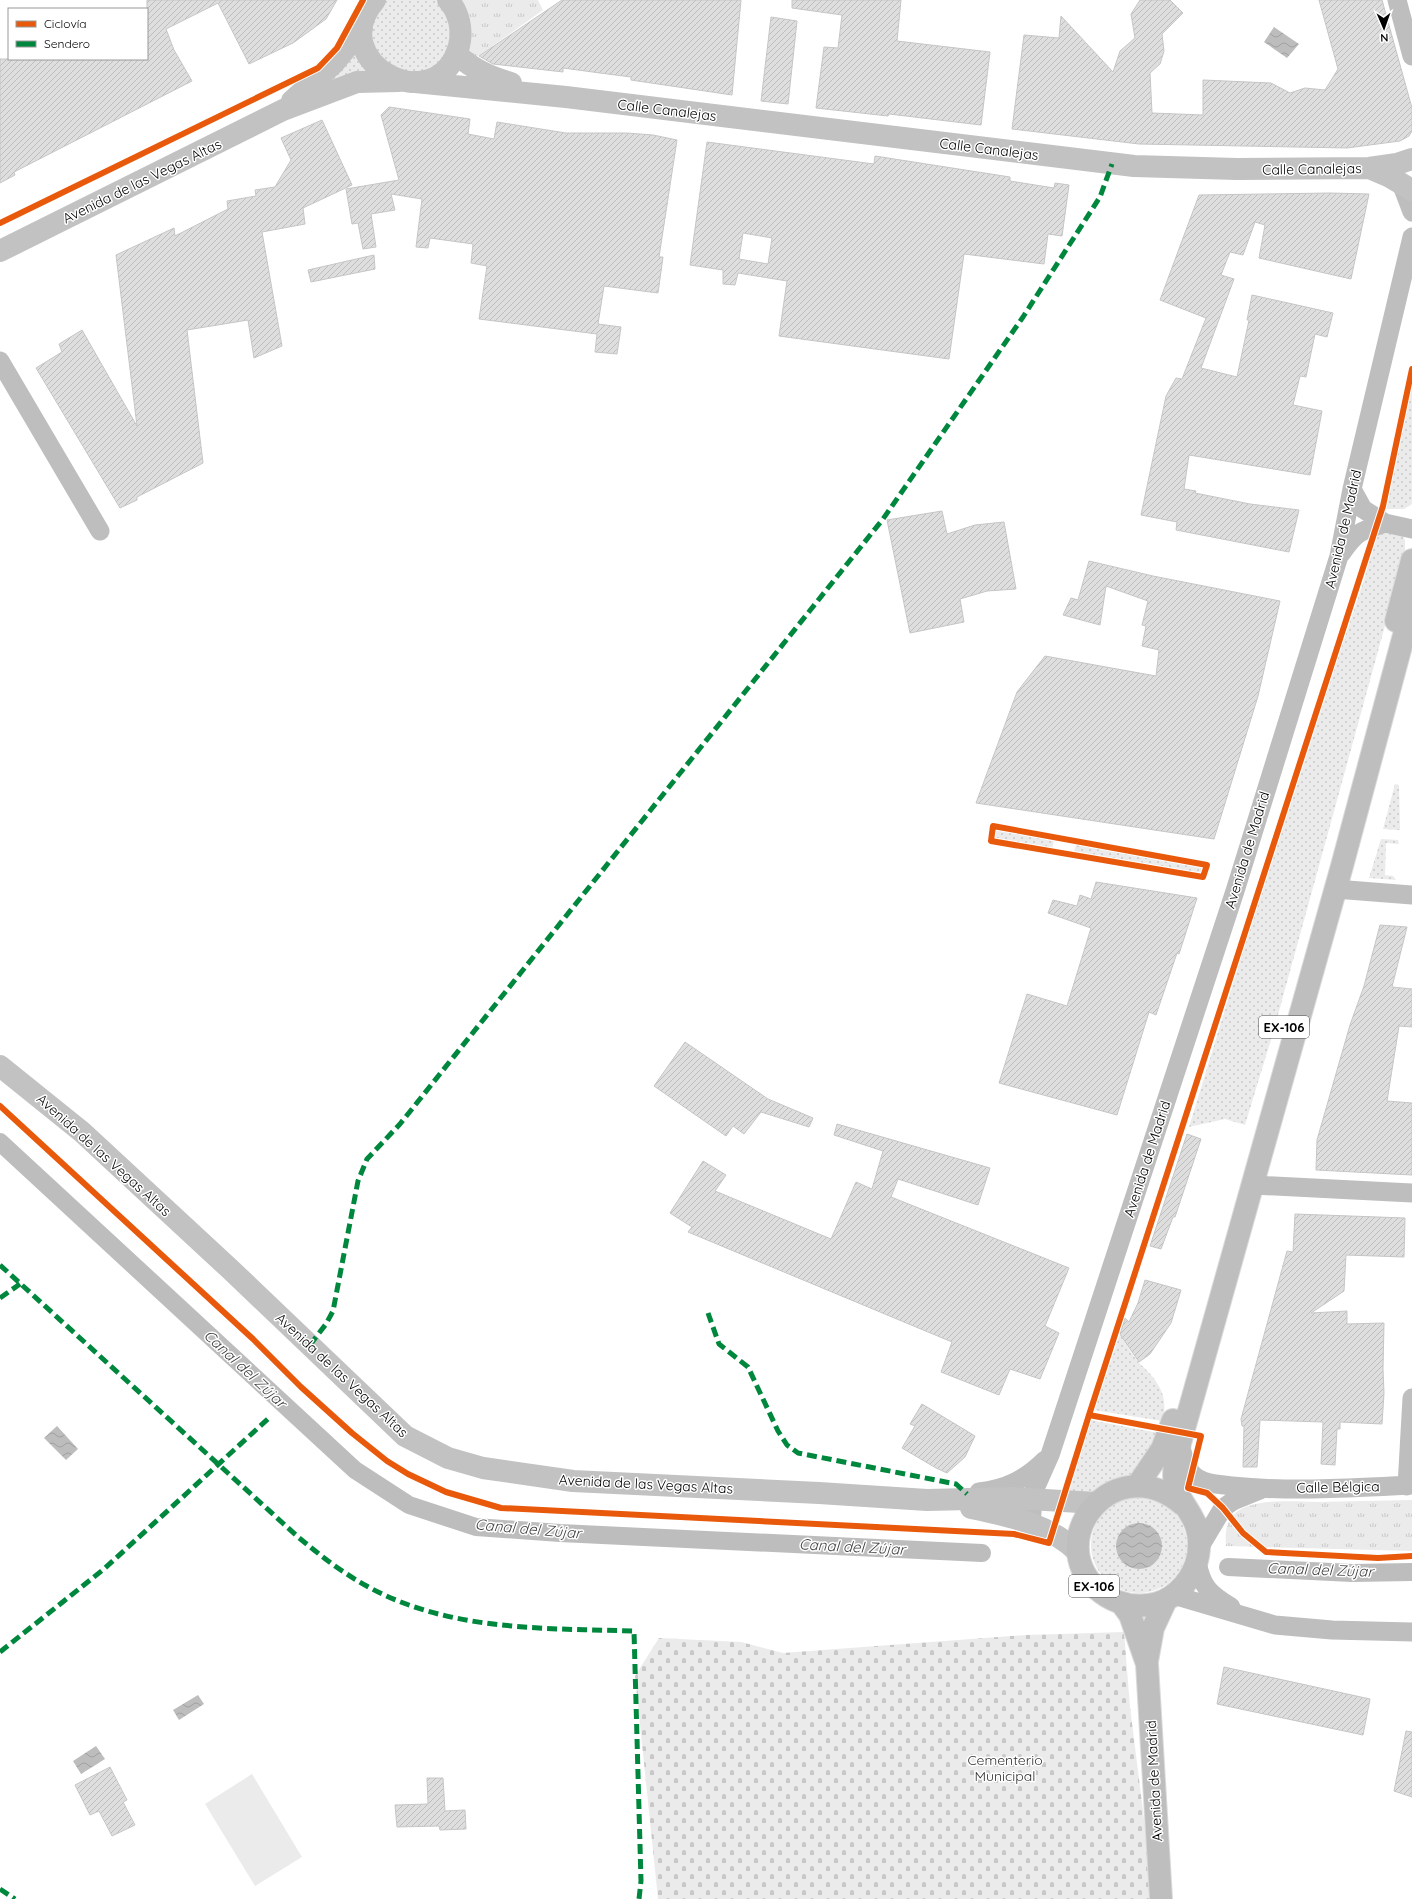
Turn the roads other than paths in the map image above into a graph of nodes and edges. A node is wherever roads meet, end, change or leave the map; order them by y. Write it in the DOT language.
graph roads {
  1 [pos="375,0"];
  2 [pos="450,0"];
  3 [pos="1397,0"];
  4 [pos="362,29"];
  5 [pos="1411,48"];
  6 [pos="456,54"];
  7 [pos="407,81"];
  8 [pos="566,97"];
  9 [pos="283,110"];
  10 [pos="1411,158"];
  11 [pos="1369,168"];
  12 [pos="1406,186"];
  13 [pos="1412,212"];
  14 [pos="1412,237"];
  15 [pos="0,251"];
  16 [pos="0,361"];
  17 [pos="1352,489"];
  18 [pos="1385,523"];
  19 [pos="1412,529"];
  20 [pos="100,531"];
  21 [pos="1339,556"];
  22 [pos="1412,560"];
  23 [pos="1412,605"];
  24 [pos="1402,636"];
  25 [pos="1335,889"];
  26 [pos="1412,895"];
  27 [pos="0,1066"];
  28 [pos="1253,1185"];
  29 [pos="1412,1193"];
  30 [pos="1412,1398"];
  31 [pos="1180,1443"];
  32 [pos="1050,1455"];
  33 [pos="1410,1485"];
  34 [pos="1137,1486"];
  35 [pos="1263,1489"];
  36 [pos="1043,1499"];
  37 [pos="927,1500"];
  38 [pos="1096,1503"];
  39 [pos="1183,1505"];
  40 [pos="1031,1522"];
  41 [pos="1078,1552"];
  42 [pos="1198,1555"];
  43 [pos="1170,1597"];
  44 [pos="1122,1604"];
  45 [pos="1255,1621"];
  46 [pos="1412,1632"];
  47 [pos="1147,1664"];
  48 [pos="1161,1899"];
  1 -- 4 [label="main road"];
  2 -- 6 [label="main road"];
  3 -- 5 [label="street"];
  4 -- 7 [label="main road"];
  4 -- 9 [label="main road, Avenida de las Vegas Altas"];
  6 -- 7 [label="main road"];
  6 -- 8 [label="main road, Calle Canalejas"];
  7 -- 8 [label="main road, Calle Canalejas"];
  7 -- 9 [label="main road, Avenida de las Vegas Altas"];
  8 -- 11 [label="main road, Calle Canalejas"];
  9 -- 15 [label="main road, Avenida de las Vegas Altas"];
  10 -- 11 [label="main road, Calle Canalejas"];
  11 -- 12 [label="main road"];
  12 -- 13 [label="street"];
  14 -- 17 [label="street, Avenida de Madrid"];
  16 -- 20 [label="street"];
  17 -- 18 [label="street"];
  17 -- 21 [label="street, Avenida de Madrid"];
  18 -- 19 [label="street"];
  18 -- 21 [label="street"];
  21 -- 32 [label="street, Avenida de Madrid"];
  22 -- 24 [label="main road, EX-106"];
  23 -- 24 [label="main road, EX-106"];
  24 -- 25 [label="main road, EX-106"];
  24 -- 34 [label="main road, EX-106"];
  25 -- 26 [label="street"];
  25 -- 28 [label="main road, EX-106"];
  27 -- 37 [label="main road, Avenida de las Vegas Altas"];
  28 -- 29 [label="street"];
  28 -- 31 [label="main road, EX-106"];
  30 -- 33 [label="street"];
  31 -- 35 [label="street"];
  31 -- 39 [label="main road, EX-106"];
  32 -- 36 [label="street"];
  32 -- 37 [label="street"];
  33 -- 35 [label="street, Calle Bélgica"];
  34 -- 38 [label="main road, EX-106"];
  34 -- 39 [label="main road, EX-106"];
  35 -- 42 [label="street"];
  36 -- 37 [label="main road"];
  36 -- 38 [label="main road"];
  36 -- 40 [label="street"];
  37 -- 40 [label="main road"];
  38 -- 41 [label="main road, EX-106"];
  39 -- 42 [label="main road, EX-106"];
  40 -- 41 [label="main road"];
  41 -- 44 [label="main road, EX-106"];
  42 -- 43 [label="main road, EX-106"];
  42 -- 45 [label="street"];
  43 -- 44 [label="main road, EX-106"];
  43 -- 45 [label="street"];
  43 -- 47 [label="main road, EX-106"];
  44 -- 47 [label="main road, EX-106"];
  45 -- 46 [label="street"];
  47 -- 48 [label="main road, Avenida de Madrid / EX-106"];
}
